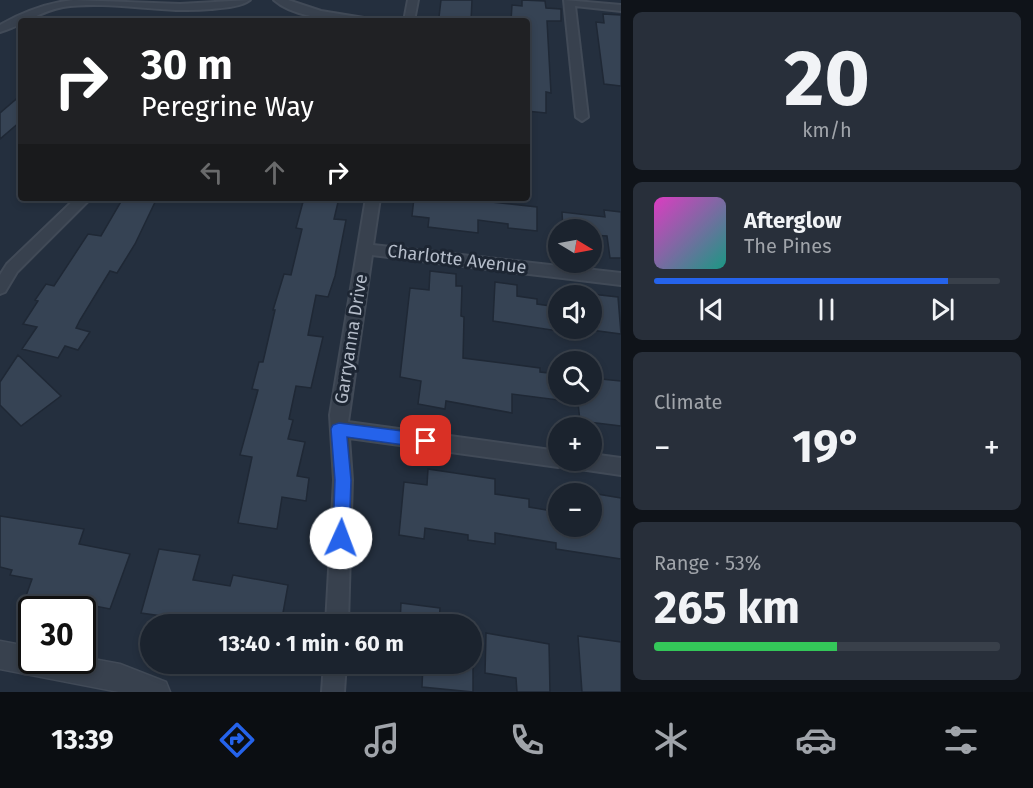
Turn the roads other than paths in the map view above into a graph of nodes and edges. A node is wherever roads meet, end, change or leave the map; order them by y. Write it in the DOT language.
graph roads {
  1 [pos="245,0"];
  2 [pos="279,0"];
  3 [pos="413,0"];
  4 [pos="569,1"];
  5 [pos="183,8"];
  6 [pos="621,8"];
  7 [pos="24,18"];
  8 [pos="181,18"];
  9 [pos="340,18"];
  10 [pos="410,18"];
  11 [pos="18,21"];
  12 [pos="0,29"];
  13 [pos="582,117"];
  14 [pos="81,201"];
  15 [pos="373,201"];
  16 [pos="365,249"];
  17 [pos="621,279"];
  18 [pos="0,288"];
  19 [pos="339,429"];
  20 [pos="548,458"];
  21 [pos="602,464"];
  22 [pos="621,467"];
  23 [pos="337,614"];
  24 [pos="0,655"];
  25 [pos="334,674"];
  26 [pos="156,692"];
  27 [pos="333,692"];
  1 -- 5 [label="street"];
  2 -- 9 [label="street"];
  3 -- 10 [label="street"];
  4 -- 6 [label="street"];
  4 -- 13 [label="street"];
  5 -- 7 [label="street"];
  5 -- 8 [label="street"];
  11 -- 12 [label="street"];
  14 -- 18 [label="street"];
  15 -- 16 [label="street, Garryanna Drive"];
  16 -- 17 [label="street, Charlotte Avenue"];
  16 -- 19 [label="street, Garryanna Drive"];
  19 -- 20 [label="street"];
  19 -- 23 [label="street, Garryanna Drive"];
  21 -- 22 [label="street"];
  24 -- 26 [label="street"];
  25 -- 27 [label="street"];
}
